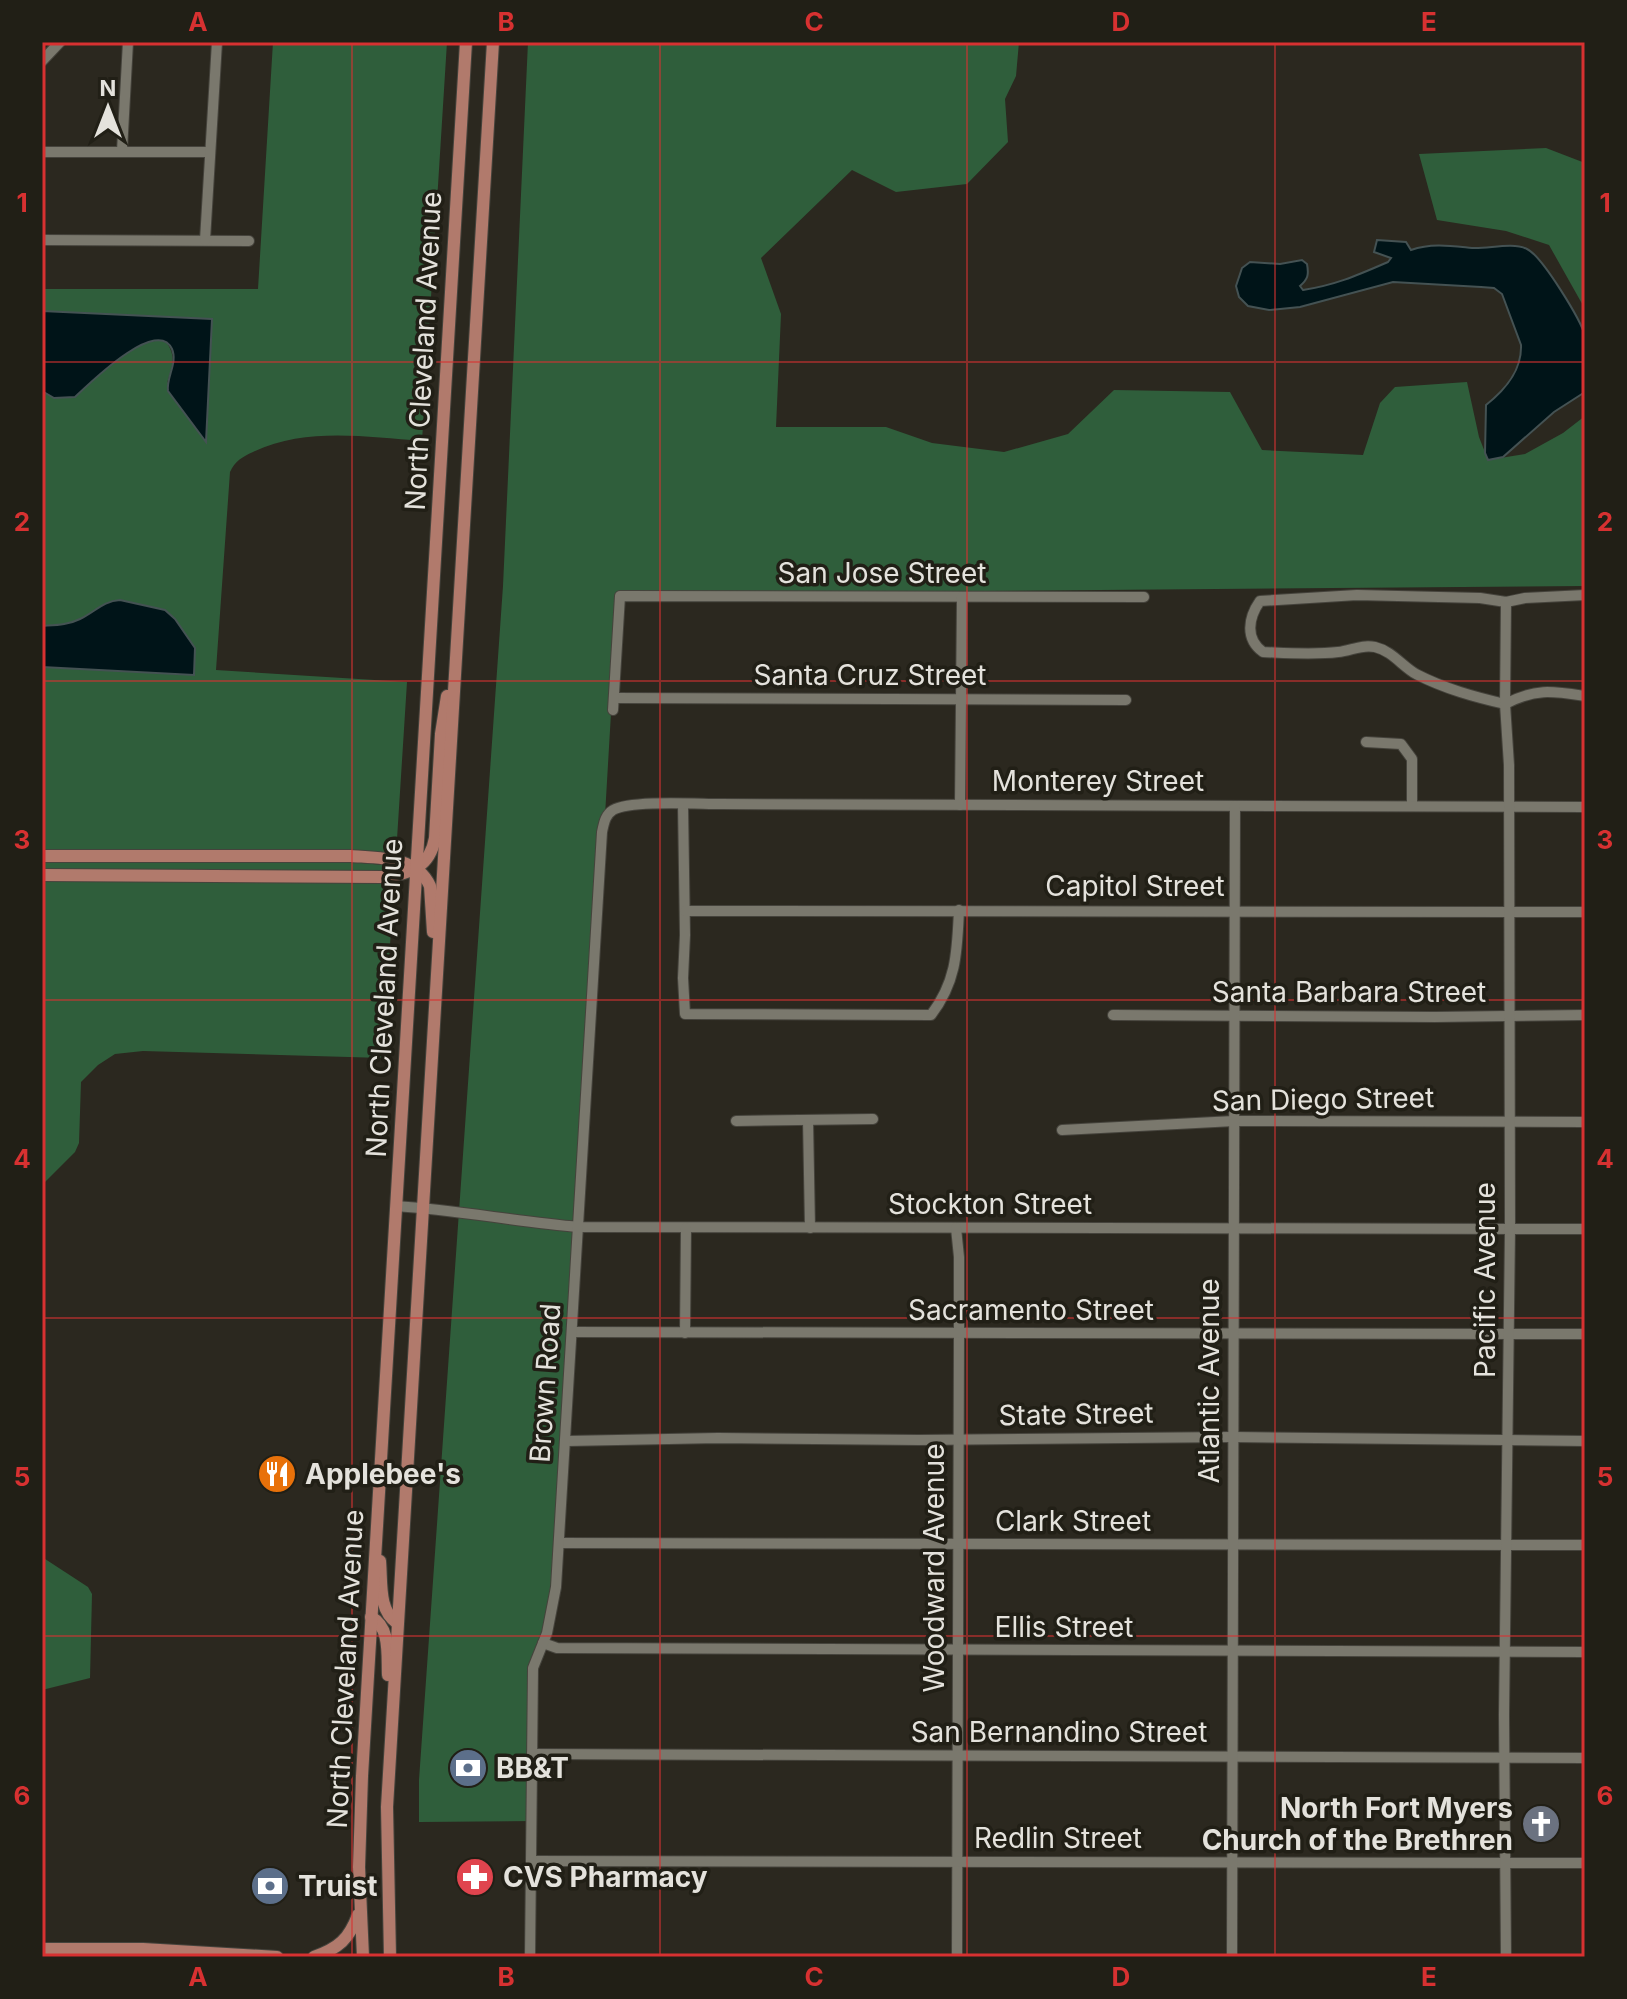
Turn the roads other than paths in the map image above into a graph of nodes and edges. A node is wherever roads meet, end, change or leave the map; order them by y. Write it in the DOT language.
graph roads {
  1 [pos="60,42"];
  2 [pos="128,42"];
  3 [pos="217,42"];
  4 [pos="466,42"];
  5 [pos="493,42"];
  6 [pos="42,61"];
  7 [pos="122,151"];
  8 [pos="42,152"];
  9 [pos="209,152"];
  10 [pos="42,240"];
  11 [pos="205,240"];
  12 [pos="249,241"];
  13 [pos="1585,595"];
  14 [pos="962,597"];
  15 [pos="1144,597"];
  16 [pos="1506,602"];
  17 [pos="458,624"];
  18 [pos="1585,696"];
  19 [pos="960,699"];
  20 [pos="1126,700"];
  21 [pos="614,704"];
  22 [pos="1505,704"];
  23 [pos="1366,742"];
  24 [pos="683,805"];
  25 [pos="960,805"];
  26 [pos="1235,806"];
  27 [pos="1412,806"];
  28 [pos="1509,807"];
  29 [pos="1585,807"];
  30 [pos="611,811"];
  31 [pos="42,856"];
  32 [pos="416,870"];
  33 [pos="42,875"];
  34 [pos="959,910"];
  35 [pos="1234,910"];
  36 [pos="685,911"];
  37 [pos="1509,912"];
  38 [pos="1585,912"];
  39 [pos="436,986"];
  40 [pos="1113,1015"];
  41 [pos="1235,1015"];
  42 [pos="1585,1015"];
  43 [pos="1510,1017"];
  44 [pos="873,1119"];
  45 [pos="808,1120"];
  46 [pos="736,1121"];
  47 [pos="1234,1121"];
  48 [pos="1509,1122"];
  49 [pos="1585,1122"];
  50 [pos="1062,1130"];
  51 [pos="396,1206"];
  52 [pos="422,1208"];
  53 [pos="579,1227"];
  54 [pos="686,1228"];
  55 [pos="810,1228"];
  56 [pos="956,1228"];
  57 [pos="1233,1228"];
  58 [pos="1510,1229"];
  59 [pos="1585,1229"];
  60 [pos="573,1332"];
  61 [pos="685,1333"];
  62 [pos="959,1333"];
  63 [pos="1233,1334"];
  64 [pos="1509,1334"];
  65 [pos="1585,1334"];
  66 [pos="1233,1437"];
  67 [pos="959,1439"];
  68 [pos="1508,1440"];
  69 [pos="567,1441"];
  70 [pos="1585,1441"];
  71 [pos="376,1518"];
  72 [pos="560,1543"];
  73 [pos="958,1545"];
  74 [pos="1585,1545"];
  75 [pos="1232,1546"];
  76 [pos="1506,1546"];
  77 [pos="371,1617"];
  78 [pos="397,1623"];
  79 [pos="543,1643"];
  80 [pos="958,1650"];
  81 [pos="1506,1651"];
  82 [pos="1232,1652"];
  83 [pos="1585,1652"];
  84 [pos="391,1732"];
  85 [pos="532,1754"];
  86 [pos="957,1755"];
  87 [pos="1232,1757"];
  88 [pos="1585,1758"];
  89 [pos="1505,1759"];
  90 [pos="532,1861"];
  91 [pos="958,1862"];
  92 [pos="1232,1862"];
  93 [pos="1504,1863"];
  94 [pos="1585,1863"];
  95 [pos="361,1908"];
  96 [pos="42,1949"];
  97 [pos="277,1957"];
  98 [pos="314,1957"];
  99 [pos="363,1957"];
  100 [pos="390,1957"];
  101 [pos="530,1957"];
  102 [pos="957,1957"];
  103 [pos="1232,1957"];
  104 [pos="1506,1957"];
  1 -- 6 [label="street"];
  2 -- 7 [label="street"];
  3 -- 9 [label="street"];
  4 -- 32 [label="main road, North Cleveland Avenue"];
  5 -- 17 [label="main road, North Cleveland Avenue"];
  7 -- 8 [label="street"];
  7 -- 9 [label="street"];
  9 -- 11 [label="street"];
  10 -- 11 [label="street"];
  11 -- 12 [label="street"];
  13 -- 16 [label="street"];
  14 -- 15 [label="street, San Jose Street"];
  14 -- 19 [label="street"];
  14 -- 21 [label="street, San Jose Street"];
  16 -- 22 [label="street, Pacific Avenue"];
  16 -- 22 [label="street"];
  17 -- 32 [label="main road"];
  17 -- 39 [label="main road, North Cleveland Avenue"];
  18 -- 22 [label="street"];
  19 -- 20 [label="street, Santa Cruz Street"];
  19 -- 21 [label="street, Santa Cruz Street"];
  19 -- 25 [label="street"];
  22 -- 28 [label="street, Pacific Avenue"];
  23 -- 27 [label="street"];
  24 -- 25 [label="street, Monterey Street"];
  24 -- 30 [label="street, Monterey Street"];
  24 -- 36 [label="street"];
  25 -- 26 [label="street, Monterey Street"];
  26 -- 27 [label="street, Monterey Street"];
  26 -- 35 [label="street, Atlantic Avenue"];
  27 -- 28 [label="street, Monterey Street"];
  28 -- 29 [label="street, Monterey Street"];
  28 -- 37 [label="street, Pacific Avenue"];
  30 -- 53 [label="street, Brown Road"];
  31 -- 32 [label="main road"];
  32 -- 33 [label="main road"];
  32 -- 39 [label="main road"];
  32 -- 51 [label="main road, North Cleveland Avenue"];
  34 -- 35 [label="street, Capitol Street"];
  34 -- 36 [label="street, Capitol Street"];
  34 -- 36 [label="street"];
  35 -- 37 [label="street, Capitol Street"];
  35 -- 41 [label="street, Atlantic Avenue"];
  37 -- 38 [label="street, Capitol Street"];
  37 -- 43 [label="street, Pacific Avenue"];
  39 -- 52 [label="main road, North Cleveland Avenue"];
  40 -- 41 [label="street, Santa Barbara Street"];
  41 -- 43 [label="street, Santa Barbara Street"];
  41 -- 47 [label="street, Atlantic Avenue"];
  42 -- 43 [label="street, Santa Barbara Street"];
  43 -- 48 [label="street, Pacific Avenue"];
  44 -- 45 [label="street"];
  45 -- 46 [label="street"];
  45 -- 55 [label="street"];
  47 -- 48 [label="street, San Diego Street"];
  47 -- 50 [label="street, San Diego Street"];
  47 -- 57 [label="street, Atlantic Avenue"];
  48 -- 49 [label="street, San Diego Street"];
  48 -- 58 [label="street, Pacific Avenue"];
  51 -- 52 [label="street, Stockton Street"];
  51 -- 71 [label="main road, North Cleveland Avenue"];
  52 -- 53 [label="street, Stockton Street"];
  52 -- 78 [label="main road, North Cleveland Avenue"];
  53 -- 54 [label="street, Stockton Street"];
  53 -- 60 [label="street, Brown Road"];
  54 -- 55 [label="street, Stockton Street"];
  54 -- 61 [label="street"];
  55 -- 56 [label="street, Stockton Street"];
  56 -- 57 [label="street, Stockton Street"];
  56 -- 62 [label="street, Woodward Avenue"];
  57 -- 58 [label="street, Stockton Street"];
  57 -- 63 [label="street, Atlantic Avenue"];
  58 -- 59 [label="street, Stockton Street"];
  58 -- 64 [label="street, Pacific Avenue"];
  60 -- 61 [label="street, Sacramento Street"];
  60 -- 69 [label="street, Brown Road"];
  61 -- 62 [label="street, Sacramento Street"];
  62 -- 63 [label="street, Sacramento Street"];
  62 -- 67 [label="street, Woodward Avenue"];
  63 -- 64 [label="street, Sacramento Street"];
  63 -- 66 [label="street, Atlantic Avenue"];
  64 -- 65 [label="street, Sacramento Street"];
  64 -- 68 [label="street, Pacific Avenue"];
  66 -- 67 [label="street, State Street"];
  66 -- 68 [label="street, State Street"];
  66 -- 75 [label="street, Atlantic Avenue"];
  67 -- 69 [label="street, State Street"];
  67 -- 73 [label="street, Woodward Avenue"];
  68 -- 70 [label="street, State Street"];
  68 -- 76 [label="street, Pacific Avenue"];
  69 -- 72 [label="street, Brown Road"];
  71 -- 77 [label="main road, North Cleveland Avenue"];
  71 -- 78 [label="main road"];
  72 -- 73 [label="street, Clark Street"];
  72 -- 79 [label="street, Brown Road"];
  73 -- 75 [label="street, Clark Street"];
  73 -- 80 [label="street, Woodward Avenue"];
  74 -- 76 [label="street, Clark Street"];
  75 -- 76 [label="street, Clark Street"];
  75 -- 82 [label="street, Atlantic Avenue"];
  76 -- 81 [label="street, Pacific Avenue"];
  77 -- 84 [label="main road"];
  77 -- 95 [label="main road, North Cleveland Avenue"];
  78 -- 84 [label="main road, North Cleveland Avenue"];
  79 -- 80 [label="street, Ellis Street"];
  79 -- 85 [label="street, Brown Road"];
  80 -- 82 [label="street, Ellis Street"];
  80 -- 86 [label="street, Woodward Avenue"];
  81 -- 82 [label="street, Ellis Street"];
  81 -- 83 [label="street, Ellis Street"];
  81 -- 89 [label="street, Pacific Avenue"];
  82 -- 87 [label="street, Atlantic Avenue"];
  84 -- 100 [label="main road, North Cleveland Avenue"];
  85 -- 86 [label="street, San Bernandino Street"];
  85 -- 90 [label="street, Brown Road"];
  86 -- 87 [label="street, San Bernandino Street"];
  86 -- 91 [label="street, Woodward Avenue"];
  87 -- 89 [label="street, San Bernandino Street"];
  87 -- 92 [label="street, Atlantic Avenue"];
  88 -- 89 [label="street, San Bernandino Street"];
  89 -- 93 [label="street, Pacific Avenue"];
  90 -- 91 [label="street, Redlin Street"];
  90 -- 101 [label="street, Brown Road"];
  91 -- 92 [label="street, Redlin Street"];
  91 -- 102 [label="street, Woodward Avenue"];
  92 -- 93 [label="street, Redlin Street"];
  92 -- 103 [label="street, Atlantic Avenue"];
  93 -- 94 [label="street, Redlin Street"];
  93 -- 104 [label="street, Pacific Avenue"];
  95 -- 98 [label="main road"];
  95 -- 99 [label="main road, North Cleveland Avenue"];
  96 -- 97 [label="main road"];
}
